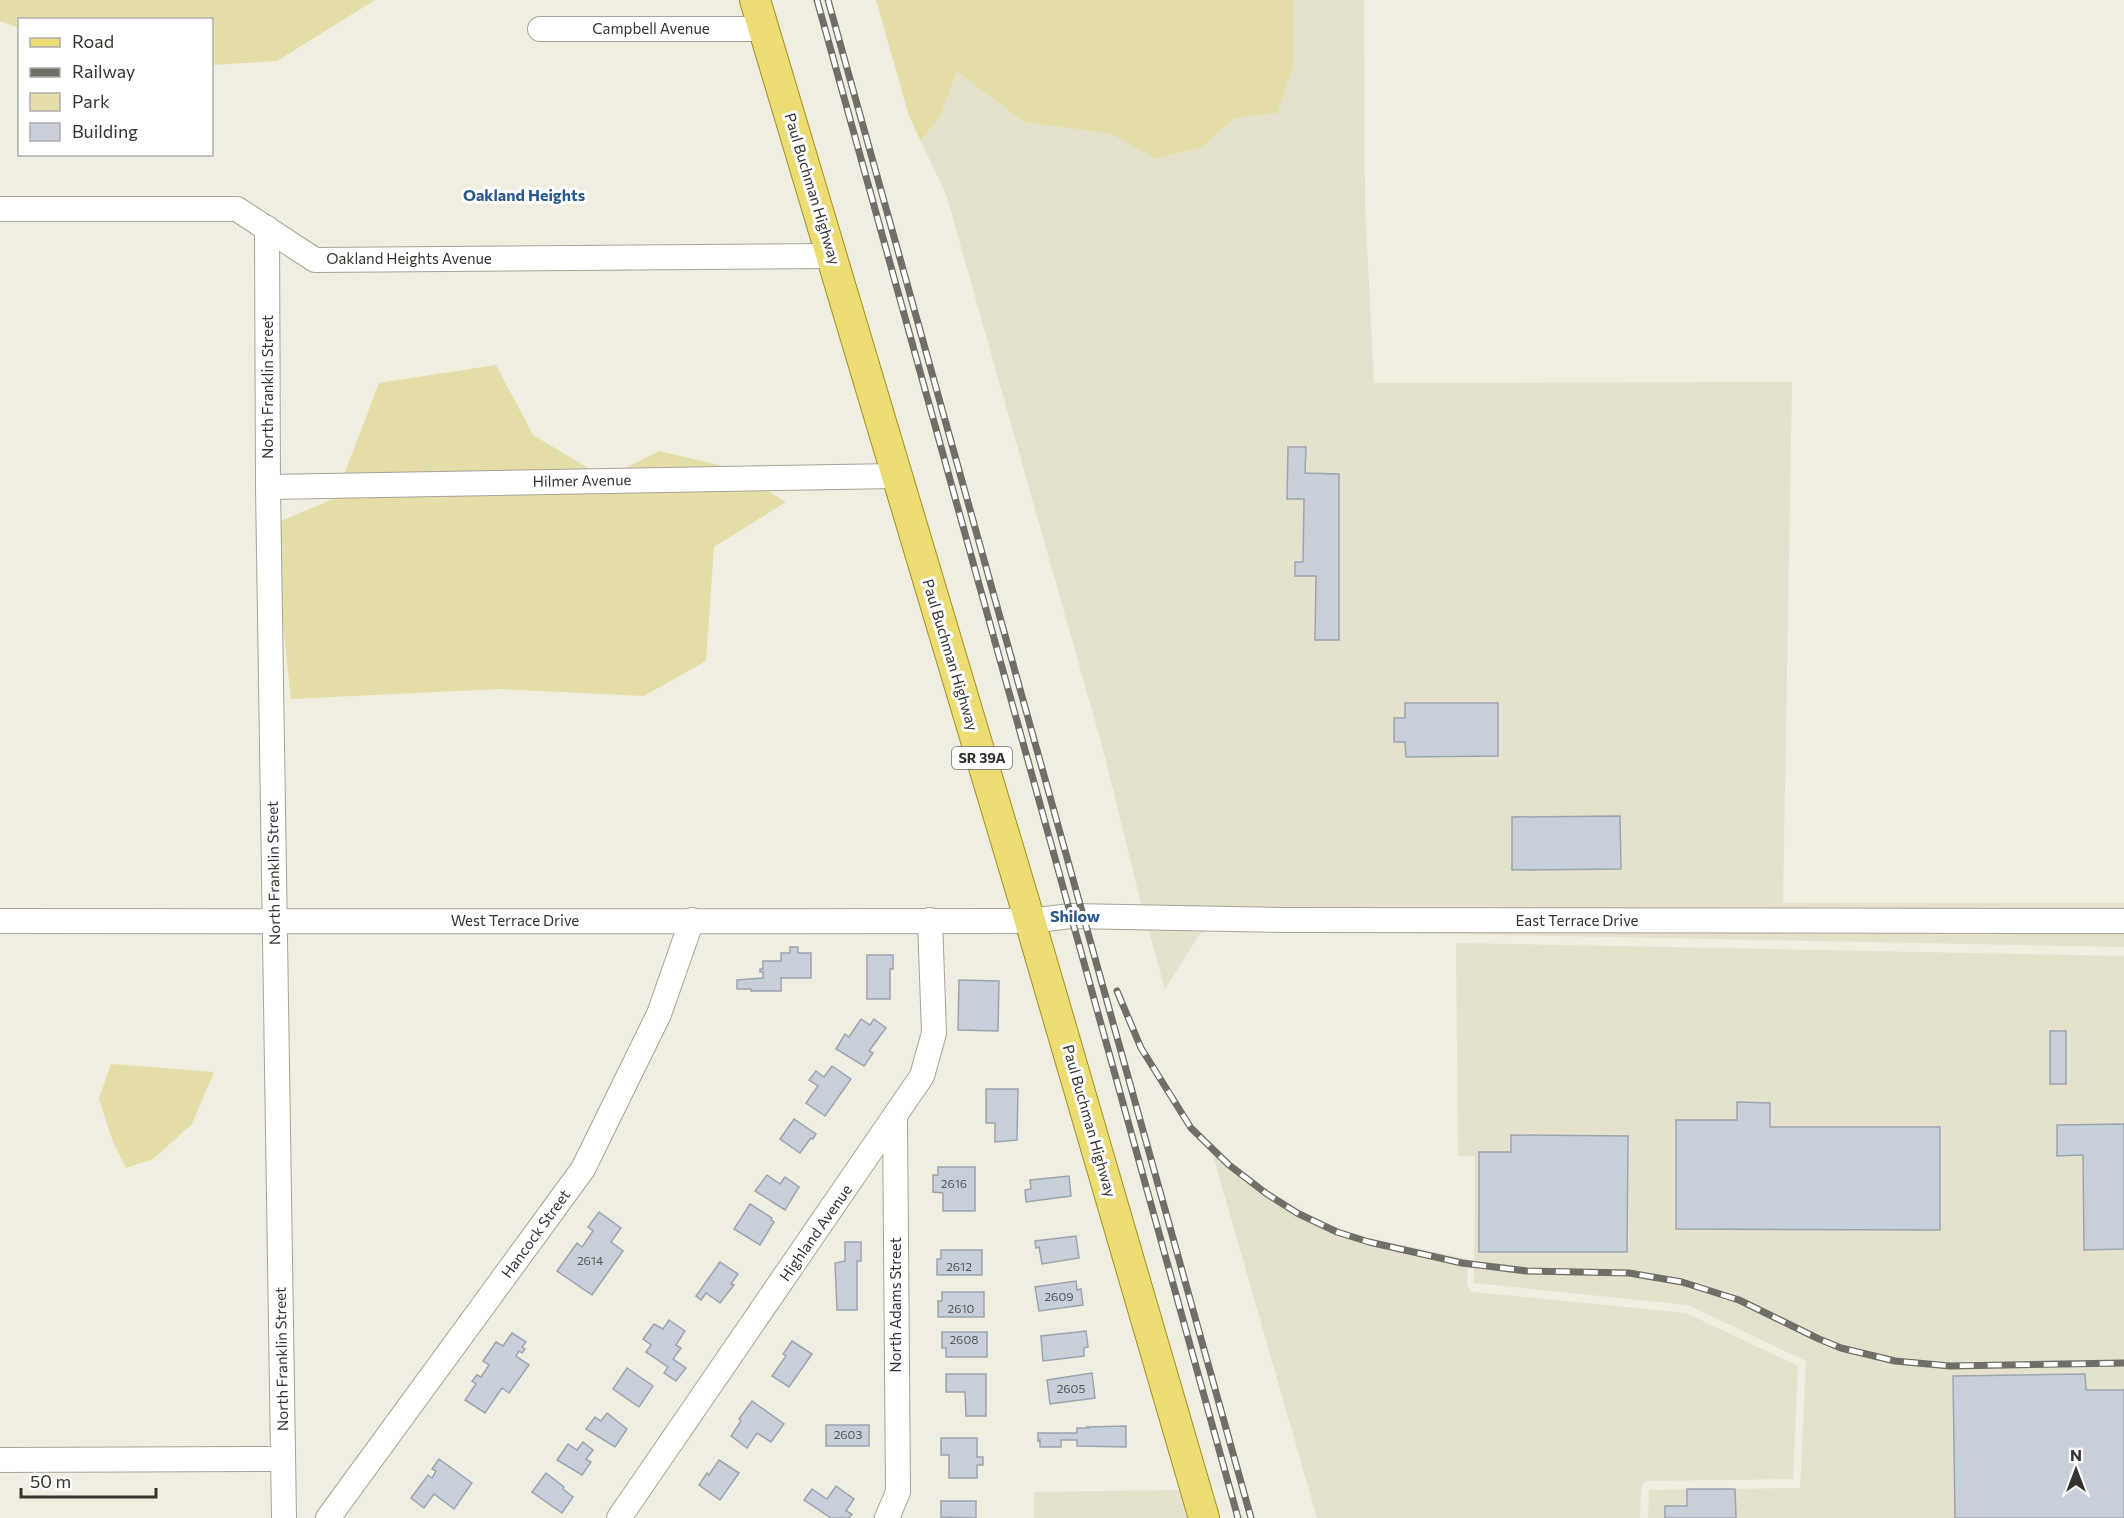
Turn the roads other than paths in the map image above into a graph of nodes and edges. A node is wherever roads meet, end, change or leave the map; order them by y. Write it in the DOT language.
graph roads {
  1 [pos="755,0"];
  2 [pos="540,29"];
  3 [pos="762,29"];
  4 [pos="0,209"];
  5 [pos="267,228"];
  6 [pos="832,256"];
  7 [pos="897,476"];
  8 [pos="268,487"];
  9 [pos="692,920"];
  10 [pos="930,920"];
  11 [pos="0,921"];
  12 [pos="1030,921"];
  13 [pos="2124,921"];
  14 [pos="275,923"];
  15 [pos="895,1118"];
  16 [pos="283,1459"];
  17 [pos="0,1460"];
  18 [pos="284,1518"];
  19 [pos="328,1518"];
  20 [pos="619,1518"];
  21 [pos="887,1518"];
  22 [pos="1204,1518"];
  1 -- 3 [label="main road, Paul Buchman Highway / SR 39A"];
  2 -- 3 [label="street, Campbell Avenue"];
  3 -- 6 [label="main road, Paul Buchman Highway / SR 39A"];
  4 -- 5 [label="street, Oakland Heights Avenue"];
  5 -- 6 [label="street, Oakland Heights Avenue"];
  5 -- 8 [label="street, North Franklin Street"];
  6 -- 7 [label="main road, Paul Buchman Highway / SR 39A"];
  7 -- 8 [label="street, Hilmer Avenue"];
  7 -- 12 [label="main road, Paul Buchman Highway / SR 39A"];
  8 -- 14 [label="street, North Franklin Street"];
  9 -- 10 [label="street, West Terrace Drive"];
  9 -- 14 [label="street, West Terrace Drive"];
  9 -- 19 [label="street, Hancock Street"];
  10 -- 12 [label="street, West Terrace Drive"];
  10 -- 15 [label="street, Highland Avenue"];
  11 -- 14 [label="street, West Terrace Drive"];
  12 -- 13 [label="street, East Terrace Drive"];
  12 -- 22 [label="main road, Paul Buchman Highway / SR 39A"];
  14 -- 16 [label="street, North Franklin Street"];
  15 -- 20 [label="street, Highland Avenue"];
  15 -- 21 [label="street, North Adams Street"];
  16 -- 17 [label="street"];
  16 -- 18 [label="street, North Franklin Street"];
}
